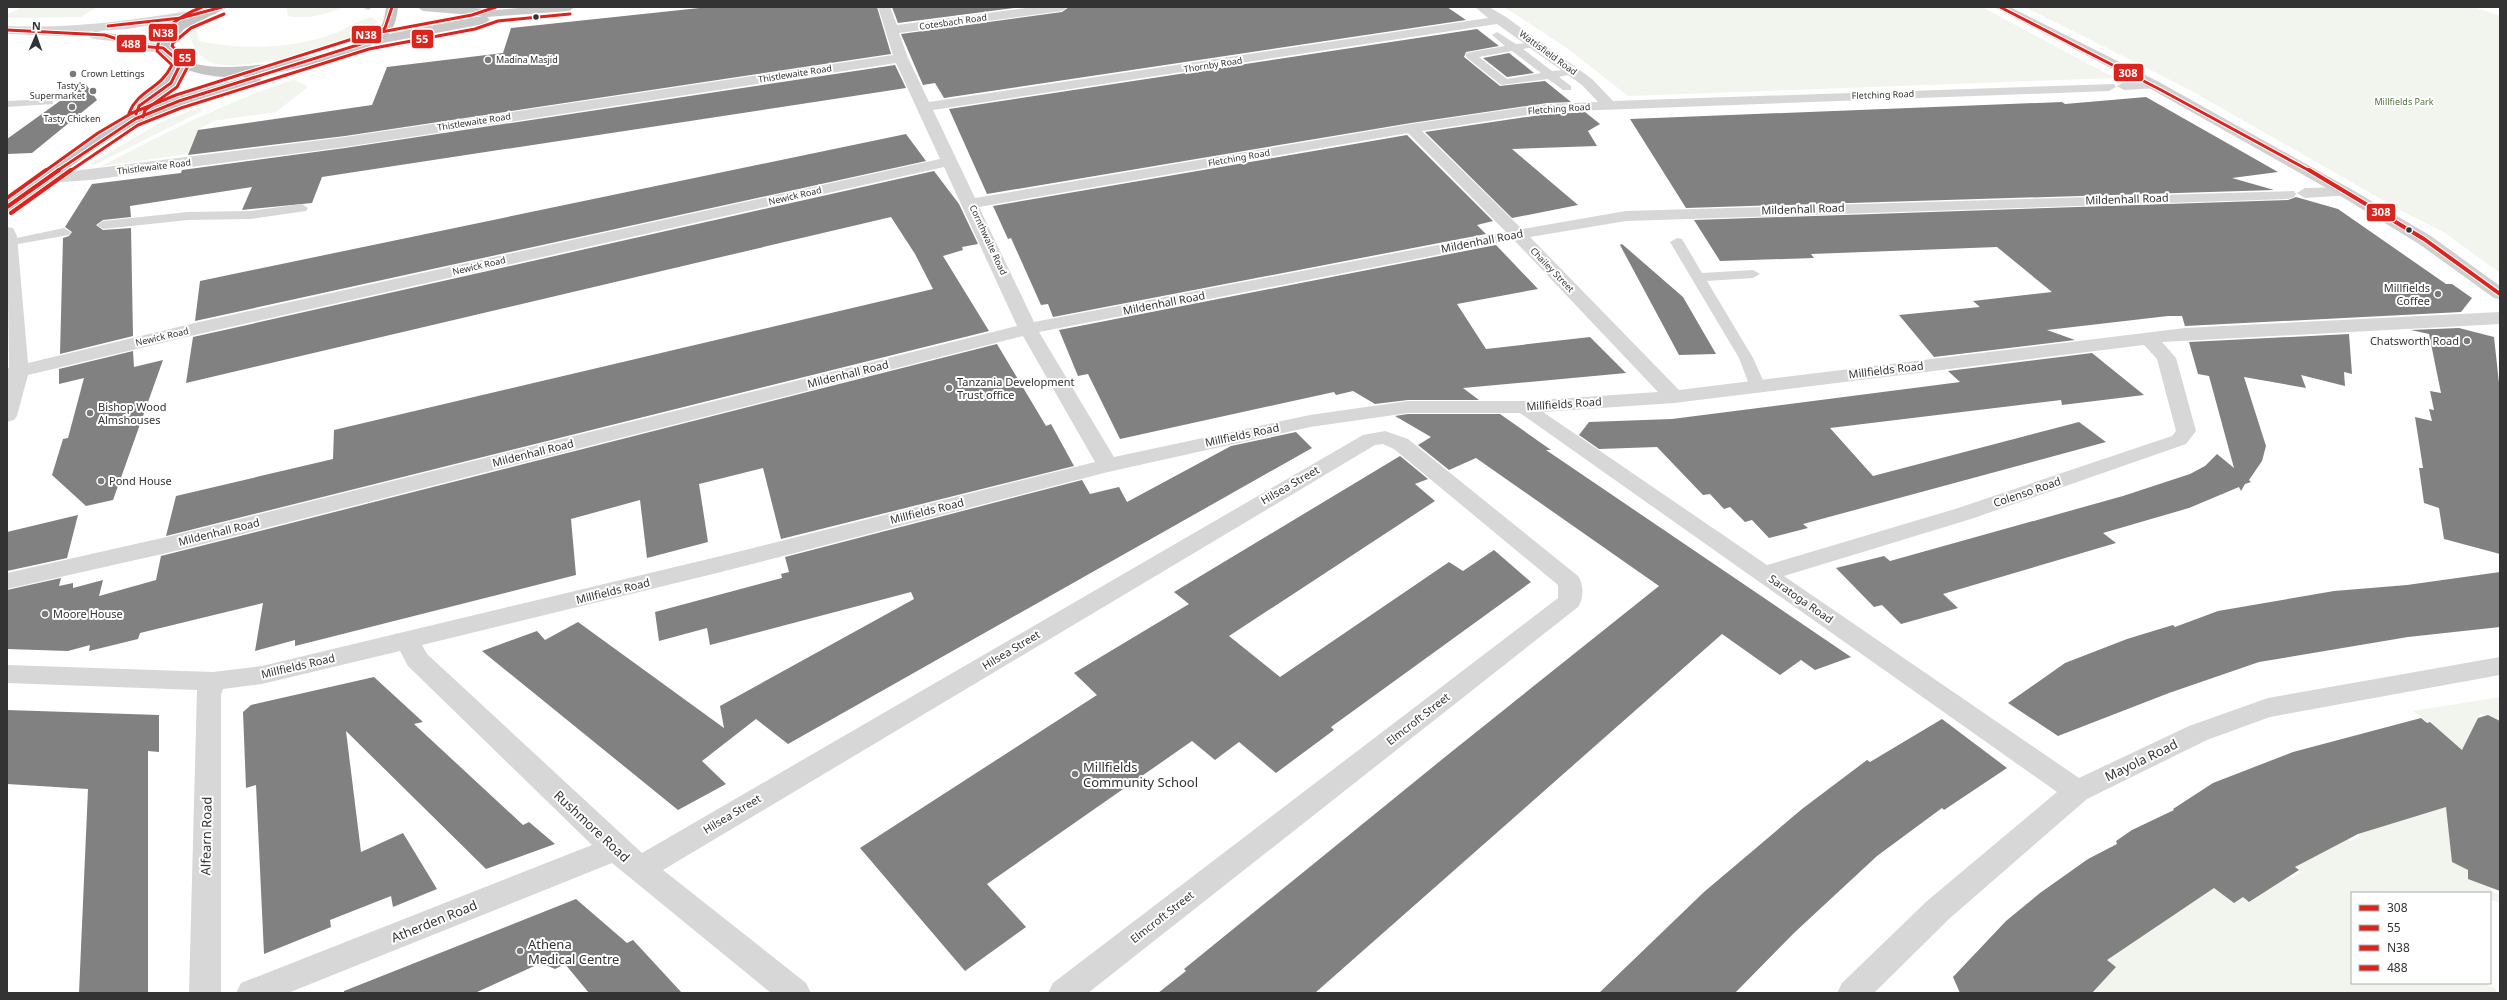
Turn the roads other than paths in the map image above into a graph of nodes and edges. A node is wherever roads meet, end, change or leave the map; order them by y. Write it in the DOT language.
graph roads {
  1 [pos="392,7"];
  2 [pos="423,7"];
  3 [pos="569,7"];
  4 [pos="884,7"];
  5 [pos="1062,7"];
  6 [pos="1480,7"];
  7 [pos="2000,7"];
  8 [pos="217,9"];
  9 [pos="514,10"];
  10 [pos="496,14"];
  11 [pos="1501,20"];
  12 [pos="7,30"];
  13 [pos="892,30"];
  14 [pos="50,31"];
  15 [pos="1497,35"];
  16 [pos="367,42"];
  17 [pos="1536,44"];
  18 [pos="163,48"];
  19 [pos="1514,48"];
  20 [pos="901,58"];
  21 [pos="181,63"];
  22 [pos="285,68"];
  23 [pos="1572,71"];
  24 [pos="1550,75"];
  25 [pos="2154,85"];
  26 [pos="2124,86"];
  27 [pos="2109,87"];
  28 [pos="1567,88"];
  29 [pos="49,102"];
  30 [pos="7,104"];
  31 [pos="1610,106"];
  32 [pos="925,107"];
  33 [pos="135,118"];
  34 [pos="1411,128"];
  35 [pos="951,161"];
  36 [pos="47,178"];
  37 [pos="2345,192"];
  38 [pos="971,204"];
  39 [pos="7,207"];
  40 [pos="302,208"];
  41 [pos="103,225"];
  42 [pos="64,232"];
  43 [pos="1517,234"];
  44 [pos="8,238"];
  45 [pos="1677,242"];
  46 [pos="1753,274"];
  47 [pos="1698,277"];
  48 [pos="2500,294"];
  49 [pos="2500,318"];
  50 [pos="1028,329"];
  51 [pos="2148,338"];
  52 [pos="13,372"];
  53 [pos="1758,387"];
  54 [pos="1674,396"];
  55 [pos="1525,407"];
  56 [pos="7,416"];
  57 [pos="1385,437"];
  58 [pos="1108,465"];
  59 [pos="1765,574"];
  60 [pos="7,581"];
  61 [pos="408,641"];
  62 [pos="2500,666"];
  63 [pos="7,674"];
  64 [pos="213,681"];
  65 [pos="2077,791"];
  66 [pos="615,849"];
  67 [pos="640,870"];
  68 [pos="205,993"];
  69 [pos="252,993"];
  70 [pos="795,993"];
  71 [pos="1064,993"];
  72 [pos="1853,993"];
  1 -- 16 [label="highway"];
  2 -- 10 [label="main road"];
  3 -- 9 [label="main road"];
  4 -- 13 [label="street, Cornthwaite Road"];
  5 -- 13 [label="street, Cotesbach Road"];
  6 -- 11 [label="street, Wattisfield Road"];
  7 -- 25 [label="street"];
  8 -- 14 [label="street"];
  8 -- 18 [label="highway"];
  9 -- 10 [label="main road"];
  10 -- 16 [label="main road"];
  11 -- 17 [label="street, Wattisfield Road"];
  11 -- 32 [label="street, Thornby Road"];
  12 -- 14 [label="street"];
  13 -- 20 [label="street, Cornthwaite Road"];
  14 -- 18 [label="street"];
  15 -- 19 [label="lane"];
  16 -- 22 [label="highway"];
  17 -- 19 [label="lane"];
  17 -- 23 [label="street, Wattisfield Road"];
  18 -- 21 [label="highway"];
  19 -- 24 [label="lane"];
  19 -- 24 [label="lane"];
  20 -- 32 [label="street, Cornthwaite Road"];
  20 -- 36 [label="street, Thistlewaite Road"];
  21 -- 22 [label="highway"];
  21 -- 33 [label="highway"];
  22 -- 33 [label="highway"];
  23 -- 24 [label="lane"];
  23 -- 31 [label="street, Wattisfield Road"];
  24 -- 28 [label="lane"];
  25 -- 26 [label="street, Fletching Road"];
  25 -- 37 [label="street"];
  26 -- 27 [label="lane, Fletching Road"];
  27 -- 31 [label="street, Fletching Road"];
  29 -- 30 [label="lane"];
  31 -- 34 [label="street, Fletching Road"];
  32 -- 35 [label="street, Cornthwaite Road"];
  33 -- 36 [label="highway"];
  34 -- 38 [label="street, Fletching Road"];
  34 -- 43 [label="street, Chailey Street"];
  35 -- 38 [label="street, Cornthwaite Road"];
  35 -- 52 [label="street, Newick Road"];
  36 -- 39 [label="highway"];
  37 -- 43 [label="street, Mildenhall Road"];
  37 -- 48 [label="street"];
  38 -- 50 [label="street, Cornthwaite Road"];
  40 -- 41 [label="lane"];
  42 -- 44 [label="lane"];
  43 -- 50 [label="street, Mildenhall Road"];
  43 -- 54 [label="street, Chailey Street"];
  44 -- 52 [label="street"];
  45 -- 47 [label="lane"];
  46 -- 47 [label="lane"];
  47 -- 53 [label="lane"];
  49 -- 51 [label="street, Millfields Road"];
  50 -- 58 [label="street, Cornthwaite Road"];
  50 -- 60 [label="street, Mildenhall Road"];
  51 -- 53 [label="street, Millfields Road"];
  51 -- 59 [label="street, Colenso Road"];
  52 -- 56 [label="street"];
  53 -- 54 [label="street, Millfields Road"];
  54 -- 55 [label="street, Millfields Road"];
  55 -- 58 [label="street, Millfields Road"];
  55 -- 59 [label="street, Saratoga Road"];
  57 -- 67 [label="street, Hilsea Street"];
  57 -- 71 [label="street, Elmcroft Street"];
  58 -- 61 [label="street, Millfields Road"];
  59 -- 65 [label="street, Saratoga Road"];
  61 -- 64 [label="street, Millfields Road"];
  61 -- 66 [label="street, Rushmore Road"];
  62 -- 65 [label="street, Mayola Road"];
  63 -- 64 [label="street, Millfields Road"];
  64 -- 68 [label="street, Alfearn Road"];
  65 -- 72 [label="street, Mayola Road"];
  66 -- 67 [label="street, Rushmore Road"];
  66 -- 69 [label="street, Atherden Road"];
  67 -- 70 [label="street, Rushmore Road"];
}
